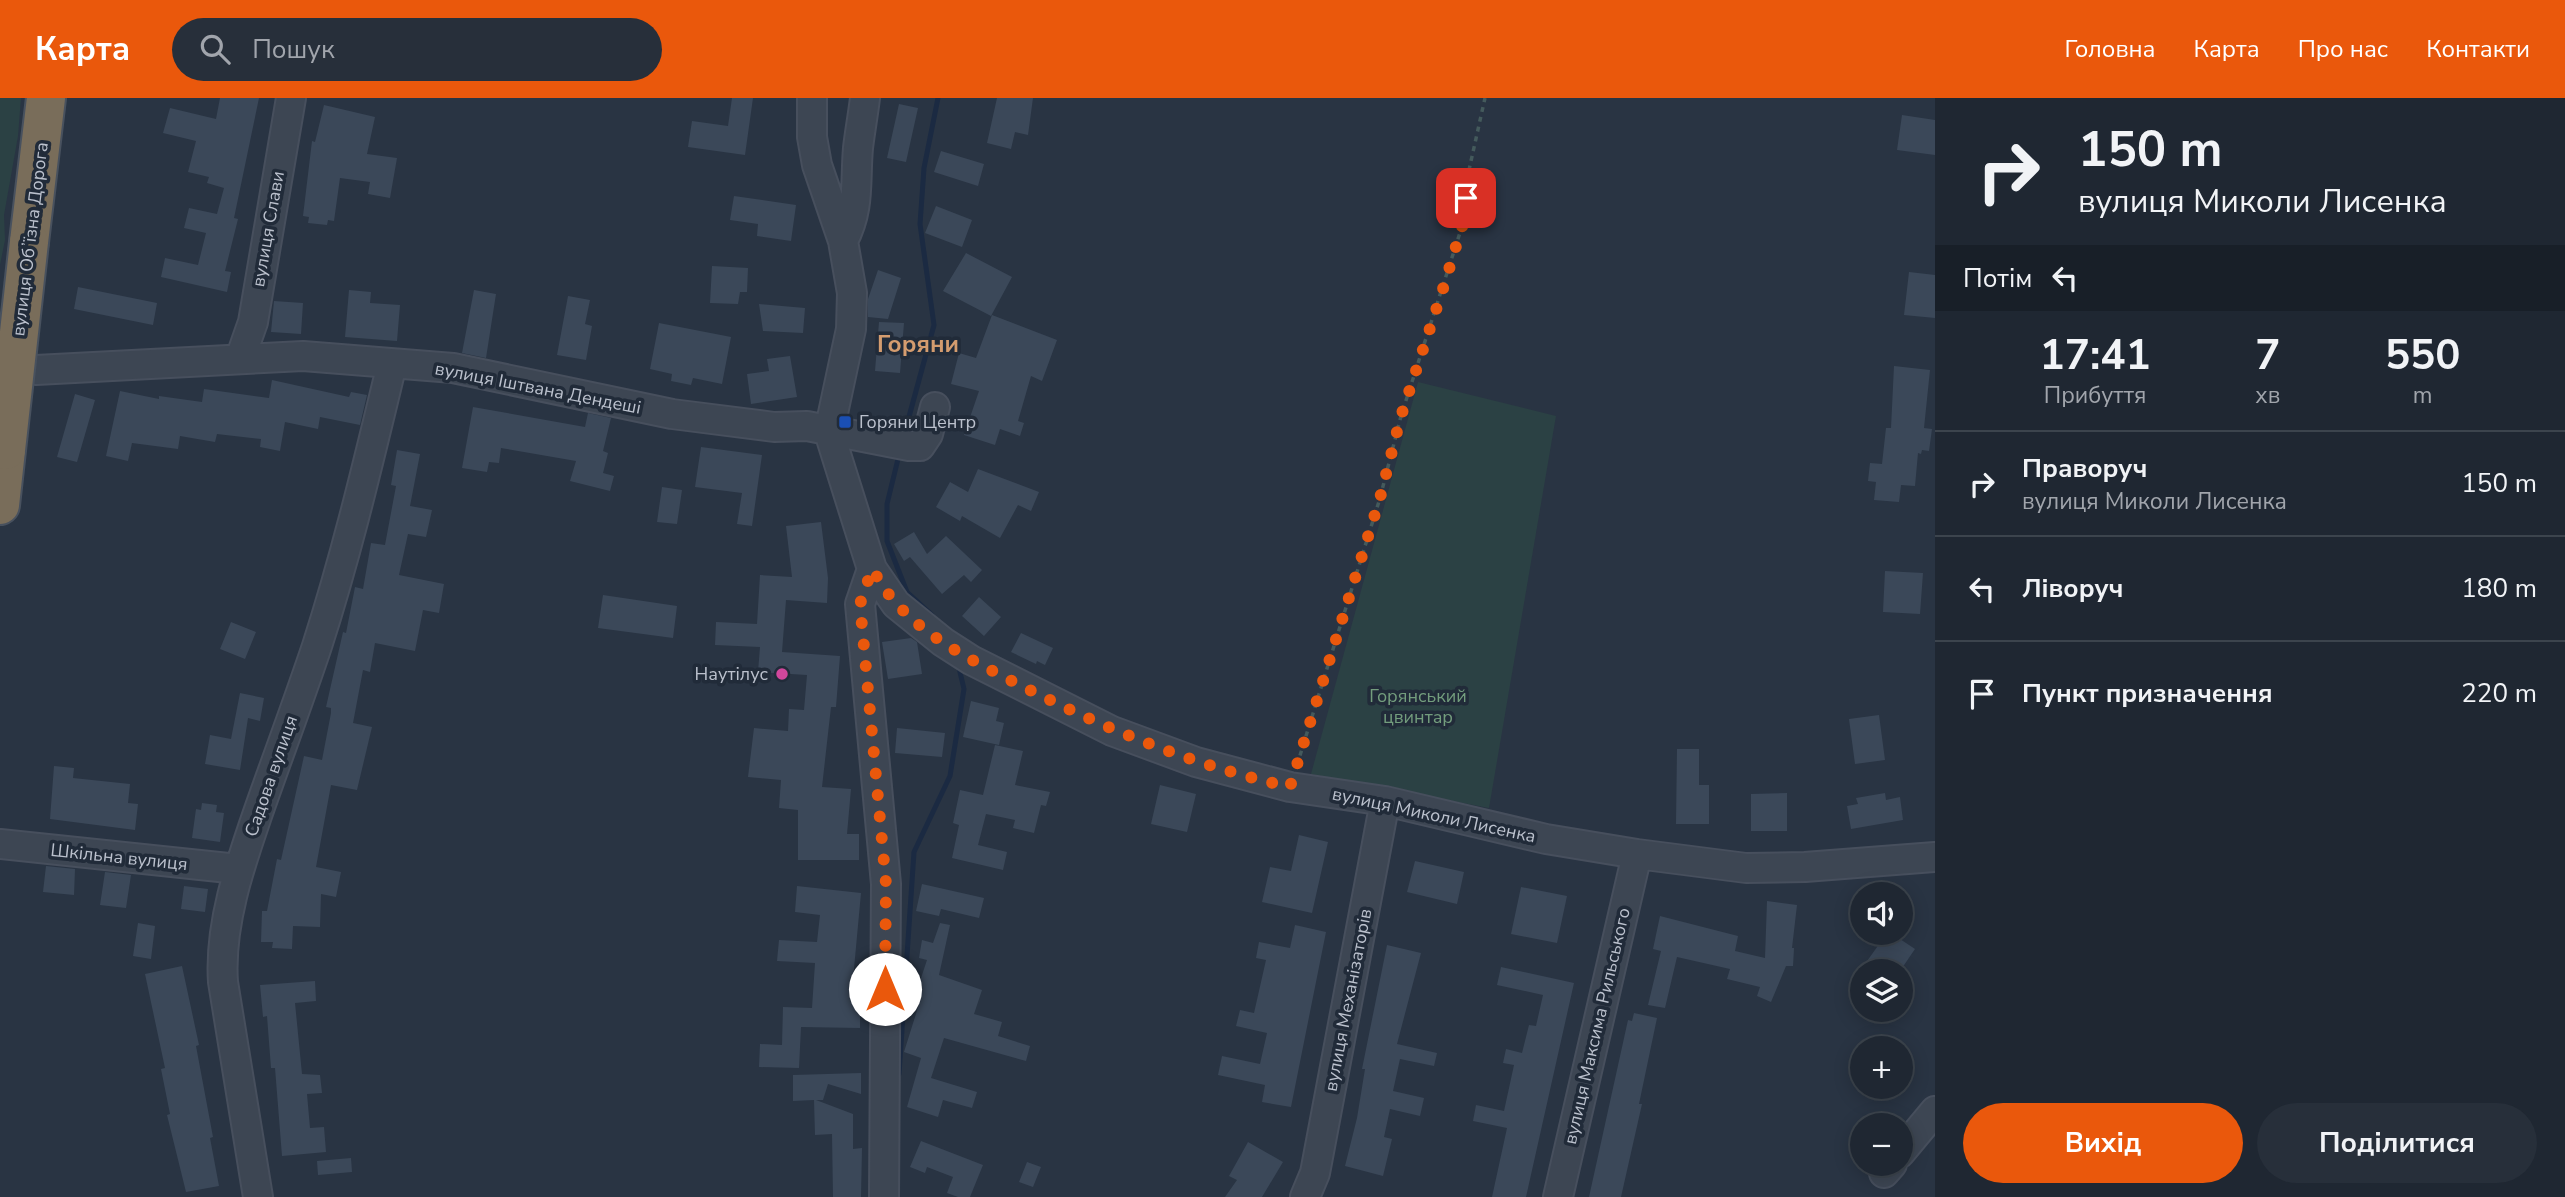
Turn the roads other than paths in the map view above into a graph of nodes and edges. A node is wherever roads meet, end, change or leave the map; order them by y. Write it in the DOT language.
graph roads {
  1 [pos="46,98"];
  2 [pos="291,98"];
  3 [pos="812,98"];
  4 [pos="865,98"];
  5 [pos="843,241"];
  6 [pos="240,359"];
  7 [pos="392,364"];
  8 [pos="36,370"];
  9 [pos="935,407"];
  10 [pos="829,432"];
  11 [pos="0,505"];
  12 [pos="872,569"];
  13 [pos="1385,801"];
  14 [pos="1,844"];
  15 [pos="1637,854"];
  16 [pos="1935,857"];
  17 [pos="238,869"];
  18 [pos="1935,1111"];
  19 [pos="1913,1138"];
  20 [pos="258,1197"];
  21 [pos="884,1197"];
  22 [pos="1305,1197"];
  23 [pos="1558,1197"];
  1 -- 11 [label="highway, вулиця Обʼїзна Дорога, bridge"];
  2 -- 6 [label="street, вулиця Слави"];
  3 -- 5 [label="street"];
  4 -- 5 [label="street"];
  5 -- 10 [label="street"];
  6 -- 7 [label="street, вулиця Іштвана Дендеші"];
  6 -- 8 [label="street, вулиця Іштвана Дендеші"];
  7 -- 10 [label="street, вулиця Іштвана Дендеші"];
  7 -- 17 [label="street, Садова вулиця"];
  9 -- 10 [label="street"];
  10 -- 12 [label="street, вулиця Миколи Лисенка"];
  12 -- 13 [label="street, вулиця Миколи Лисенка"];
  12 -- 21 [label="street"];
  13 -- 15 [label="street, вулиця Миколи Лисенка"];
  13 -- 22 [label="street, вулиця Механізаторів"];
  14 -- 17 [label="street, Шкільна вулиця"];
  15 -- 16 [label="street, вулиця Миколи Лисенка"];
  15 -- 23 [label="street, вулиця Максима Рильського"];
  17 -- 20 [label="street, Садова вулиця"];
  18 -- 19 [label="street"];
}
